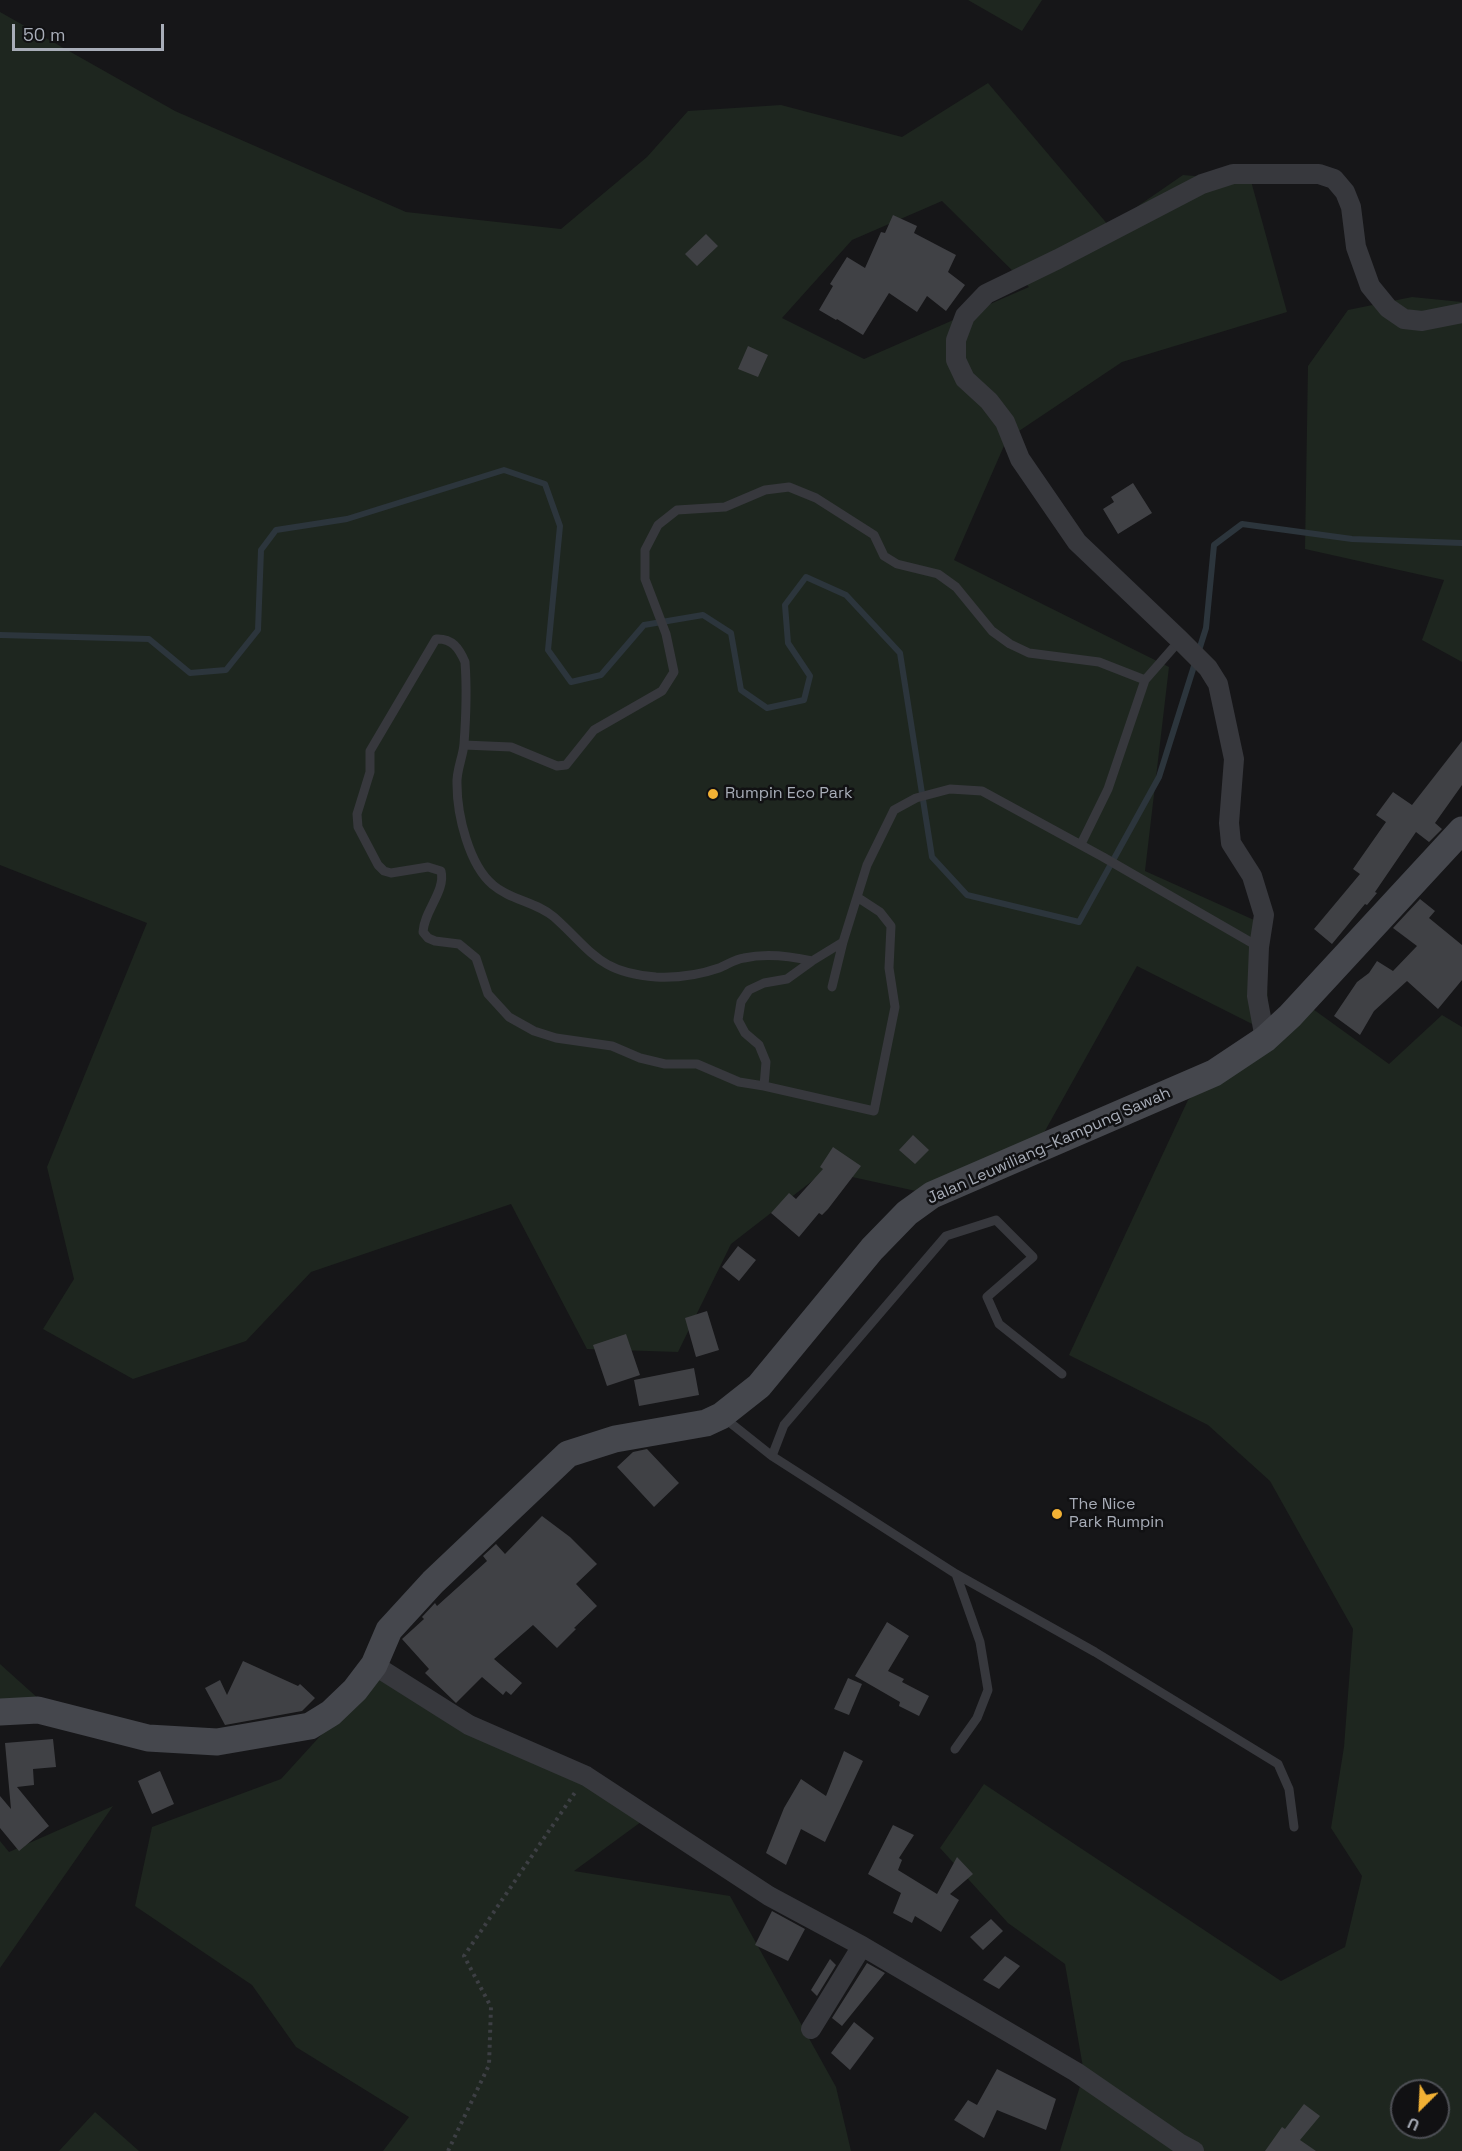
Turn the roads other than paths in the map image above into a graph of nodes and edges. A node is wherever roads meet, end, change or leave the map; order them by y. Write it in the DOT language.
graph roads {
  1 [pos="1462,313"];
  2 [pos="1185,645"];
  3 [pos="1145,680"];
  4 [pos="464,746"];
  5 [pos="1462,830"];
  6 [pos="1081,844"];
  7 [pos="857,897"];
  8 [pos="843,942"];
  9 [pos="1259,947"];
  10 [pos="812,961"];
  11 [pos="832,987"];
  12 [pos="1265,1039"];
  13 [pos="764,1086"];
  14 [pos="1062,1374"];
  15 [pos="721,1416"];
  16 [pos="771,1456"];
  17 [pos="956,1574"];
  18 [pos="374,1665"];
  19 [pos="0,1712"];
  20 [pos="955,1749"];
  21 [pos="1294,1827"];
  22 [pos="862,1946"];
  23 [pos="811,2029"];
  24 [pos="1194,2151"];
  1 -- 2 [label="street"];
  2 -- 3 [label="lane"];
  2 -- 9 [label="street"];
  3 -- 4 [label="lane"];
  3 -- 6 [label="lane"];
  4 -- 10 [label="lane"];
  4 -- 13 [label="lane"];
  5 -- 12 [label="main road, Jalan Leuwiliang–Kampung Sawah"];
  6 -- 7 [label="lane"];
  6 -- 9 [label="lane"];
  7 -- 8 [label="lane"];
  7 -- 13 [label="lane"];
  8 -- 10 [label="lane"];
  8 -- 11 [label="lane"];
  9 -- 12 [label="street"];
  10 -- 13 [label="lane"];
  12 -- 15 [label="main road, Jalan Leuwiliang–Kampung Sawah"];
  14 -- 16 [label="lane"];
  15 -- 16 [label="lane"];
  15 -- 18 [label="main road, Jalan Leuwiliang–Kampung Sawah"];
  16 -- 17 [label="lane"];
  17 -- 20 [label="lane"];
  17 -- 21 [label="lane"];
  18 -- 19 [label="main road, Jalan Leuwiliang–Kampung Sawah"];
  18 -- 22 [label="street"];
  22 -- 23 [label="street"];
  22 -- 24 [label="street"];
}
